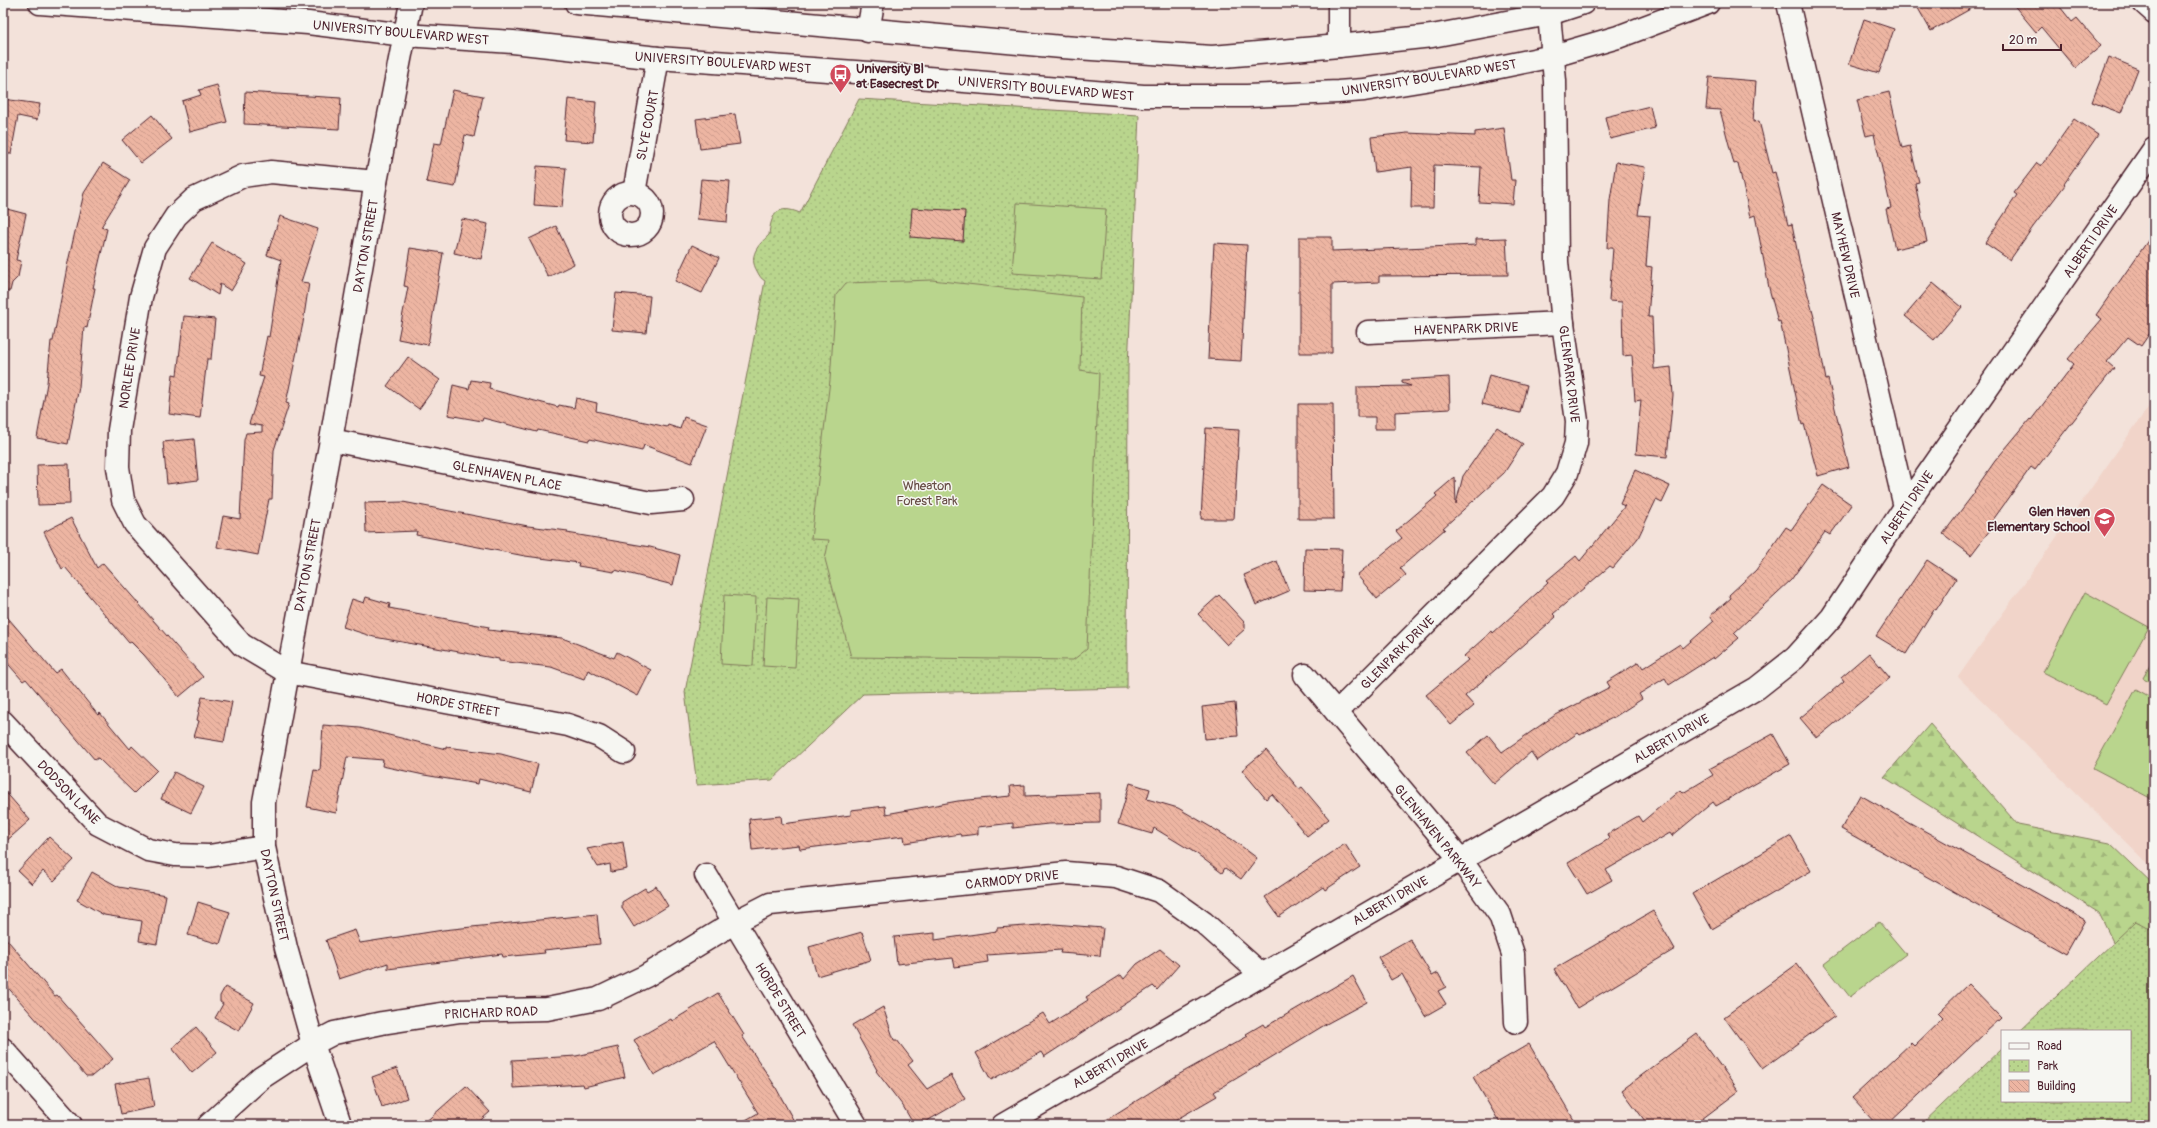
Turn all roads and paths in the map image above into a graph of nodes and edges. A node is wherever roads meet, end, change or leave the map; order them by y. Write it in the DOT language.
graph roads {
  1 [pos="40,3"];
  2 [pos="411,3"];
  3 [pos="576,3"];
  4 [pos="873,3"];
  5 [pos="1339,3"];
  6 [pos="1583,3"];
  7 [pos="1708,3"];
  8 [pos="1788,3"];
  9 [pos="2144,3"];
  10 [pos="2154,12"];
  11 [pos="1548,14"];
  12 [pos="868,31"];
  13 [pos="405,35"];
  14 [pos="1339,46"];
  15 [pos="1553,56"];
  16 [pos="658,58"];
  17 [pos="2154,149"];
  18 [pos="376,182"];
  19 [pos="634,193"];
  20 [pos="1563,323"];
  21 [pos="1368,332"];
  22 [pos="331,440"];
  23 [pos="683,500"];
  24 [pos="1905,507"];
  25 [pos="287,672"];
  26 [pos="1305,675"];
  27 [pos="1337,712"];
  28 [pos="3,722"];
  29 [pos="624,752"];
  30 [pos="264,847"];
  31 [pos="1460,860"];
  32 [pos="706,875"];
  33 [pos="735,922"];
  34 [pos="1261,974"];
  35 [pos="1516,1022"];
  36 [pos="313,1044"];
  37 [pos="3,1049"];
  38 [pos="339,1121"];
  39 [pos="71,1125"];
  40 [pos="209,1125"];
  41 [pos="856,1125"];
  42 [pos="1003,1125"];
  1 -- 13 [label="street, UNIVERSITY BOULEVARD WEST"];
  2 -- 13 [label="street, DAYTON STREET"];
  3 -- 12 [label="street"];
  4 -- 12 [label="street"];
  5 -- 14 [label="street"];
  6 -- 11 [label="street"];
  7 -- 15 [label="street, UNIVERSITY BOULEVARD WEST"];
  8 -- 24 [label="street, MAYHEW DRIVE"];
  9 -- 10 [label="street"];
  11 -- 14 [label="street"];
  11 -- 15 [label="street, GLENPARK DRIVE"];
  12 -- 14 [label="street"];
  13 -- 16 [label="street, UNIVERSITY BOULEVARD WEST"];
  13 -- 18 [label="street, DAYTON STREET"];
  15 -- 16 [label="street, UNIVERSITY BOULEVARD WEST"];
  15 -- 20 [label="street, GLENPARK DRIVE"];
  16 -- 19 [label="street, SLYE COURT"];
  17 -- 24 [label="street, ALBERTI DRIVE"];
  18 -- 22 [label="street, DAYTON STREET"];
  18 -- 25 [label="street, NORLEE DRIVE"];
  20 -- 21 [label="street, HAVENPARK DRIVE"];
  20 -- 27 [label="street, GLENPARK DRIVE"];
  22 -- 23 [label="street, GLENHAVEN PLACE"];
  22 -- 25 [label="street, DAYTON STREET"];
  24 -- 31 [label="street, ALBERTI DRIVE"];
  25 -- 29 [label="street, HORDE STREET"];
  25 -- 30 [label="street, DAYTON STREET"];
  26 -- 27 [label="street, GLENHAVEN PARKWAY"];
  27 -- 31 [label="street, GLENHAVEN PARKWAY"];
  28 -- 30 [label="street, DODSON LANE"];
  30 -- 36 [label="street, DAYTON STREET"];
  31 -- 34 [label="street, ALBERTI DRIVE"];
  31 -- 35 [label="street, GLENHAVEN PARKWAY"];
  32 -- 33 [label="street, HORDE STREET"];
  33 -- 34 [label="street, CARMODY DRIVE"];
  33 -- 36 [label="street, PRICHARD ROAD"];
  33 -- 41 [label="street, HORDE STREET"];
  34 -- 42 [label="street, ALBERTI DRIVE"];
  36 -- 38 [label="street, DAYTON STREET"];
  36 -- 40 [label="street, PRICHARD ROAD"];
  37 -- 39 [label="street"];
}
